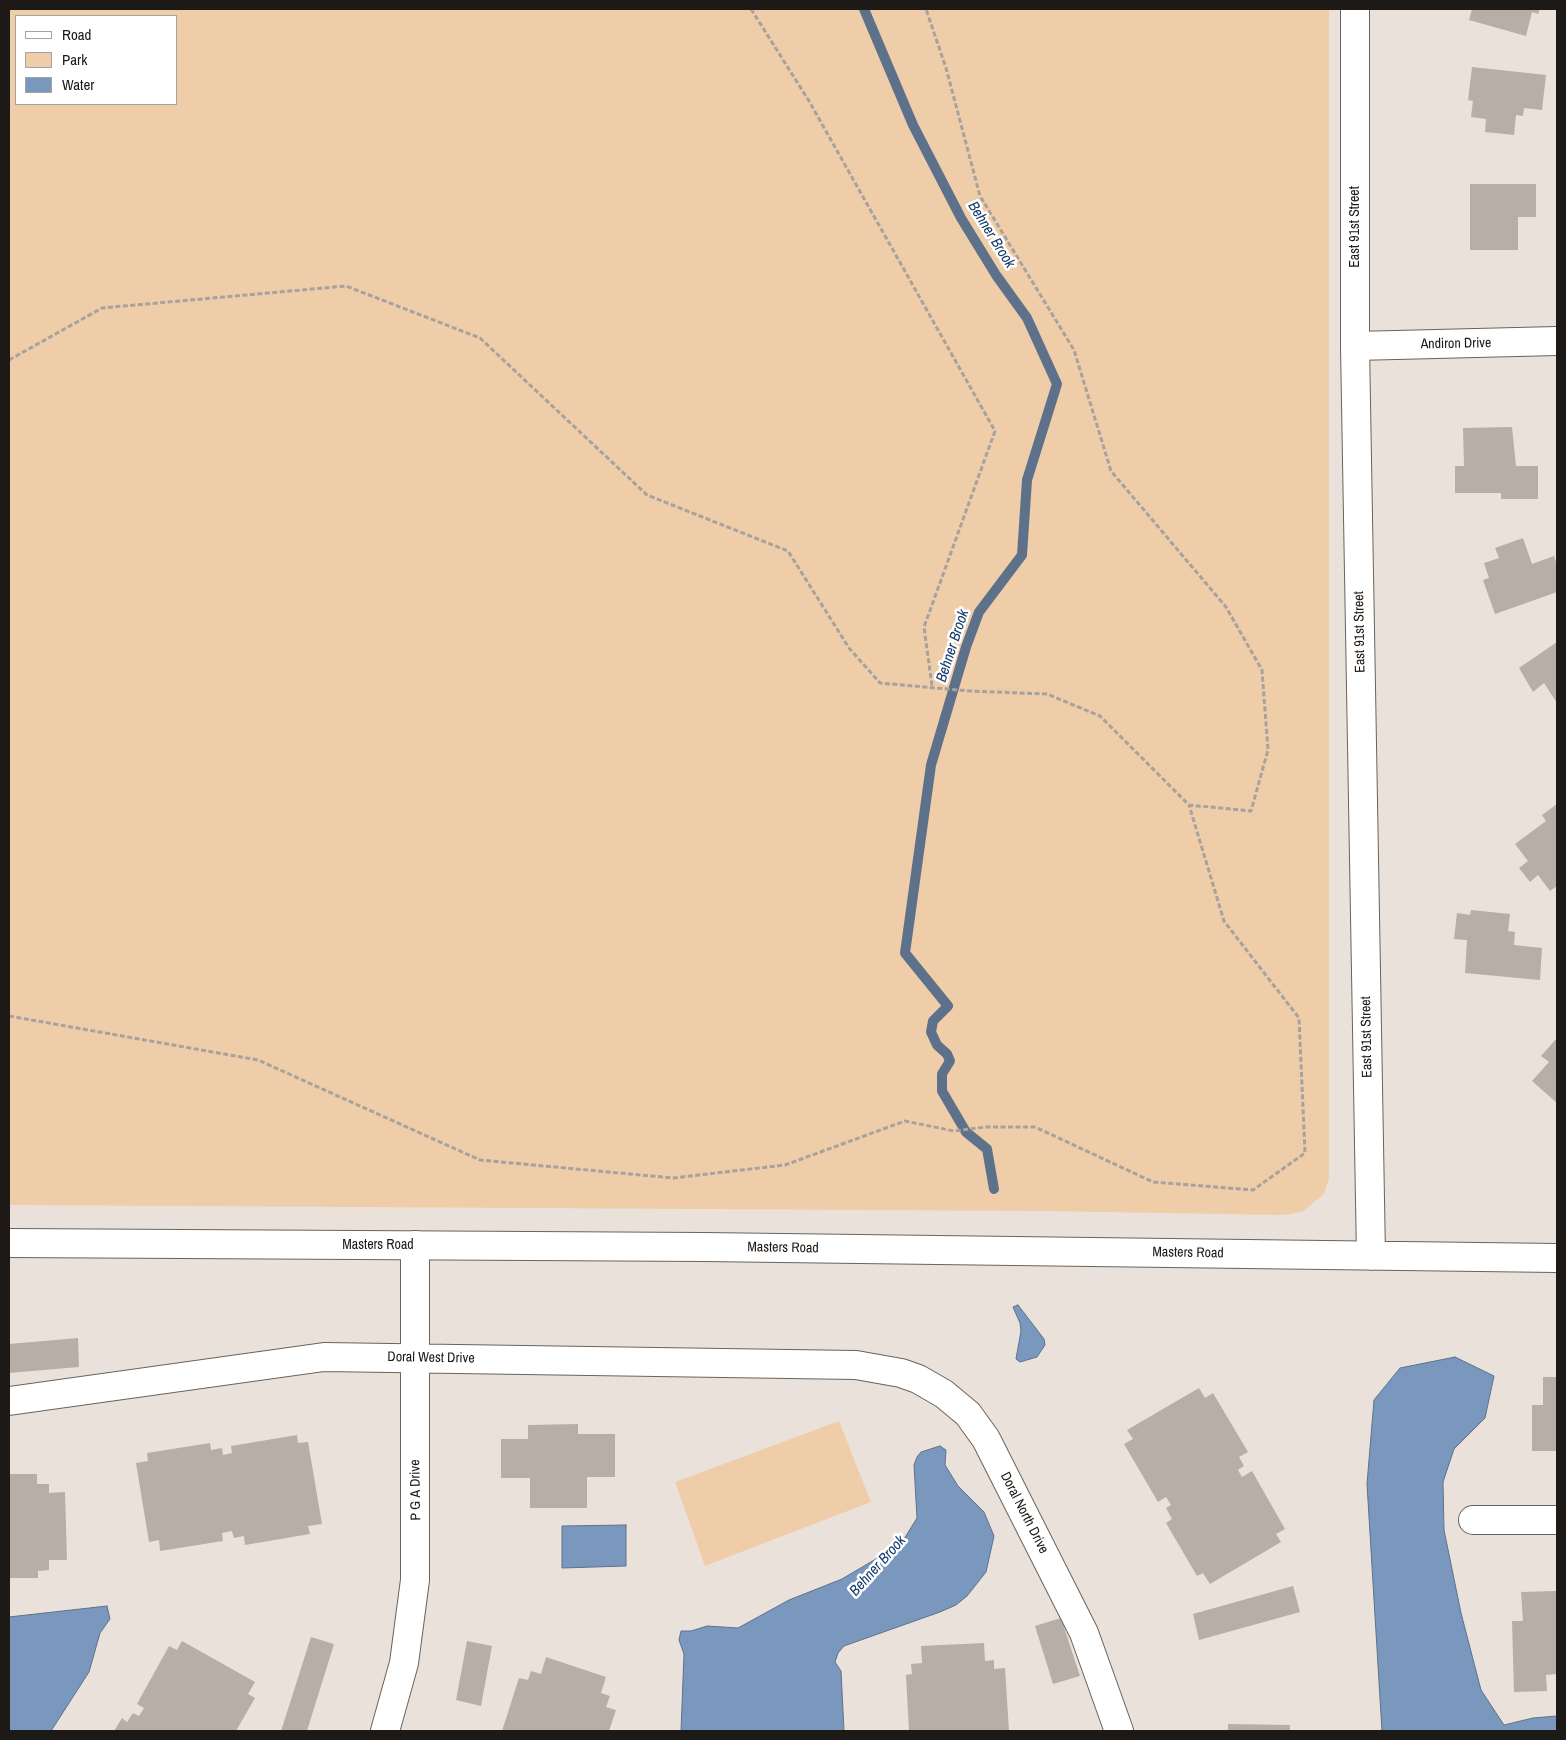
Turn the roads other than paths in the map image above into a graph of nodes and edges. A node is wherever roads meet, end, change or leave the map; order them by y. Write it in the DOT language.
graph roads {
  1 [pos="1354,9"];
  2 [pos="1557,341"];
  3 [pos="1355,346"];
  4 [pos="9,1243"];
  5 [pos="416,1245"];
  6 [pos="1371,1256"];
  7 [pos="1557,1258"];
  8 [pos="414,1358"];
  9 [pos="856,1366"];
  10 [pos="9,1401"];
  11 [pos="1473,1520"];
  12 [pos="1557,1520"];
  13 [pos="385,1731"];
  14 [pos="1119,1731"];
  1 -- 3 [label="street, East 91st Street"];
  2 -- 3 [label="street, Andiron Drive"];
  3 -- 6 [label="street, East 91st Street"];
  4 -- 5 [label="street, Masters Road"];
  5 -- 6 [label="street, Masters Road"];
  5 -- 8 [label="street, P G A Drive"];
  6 -- 7 [label="street, Masters Road"];
  8 -- 9 [label="street, Doral West Drive"];
  8 -- 10 [label="street, Doral West Drive"];
  8 -- 13 [label="street, P G A Drive"];
  9 -- 14 [label="street, Doral North Drive"];
  11 -- 12 [label="street"];
}
